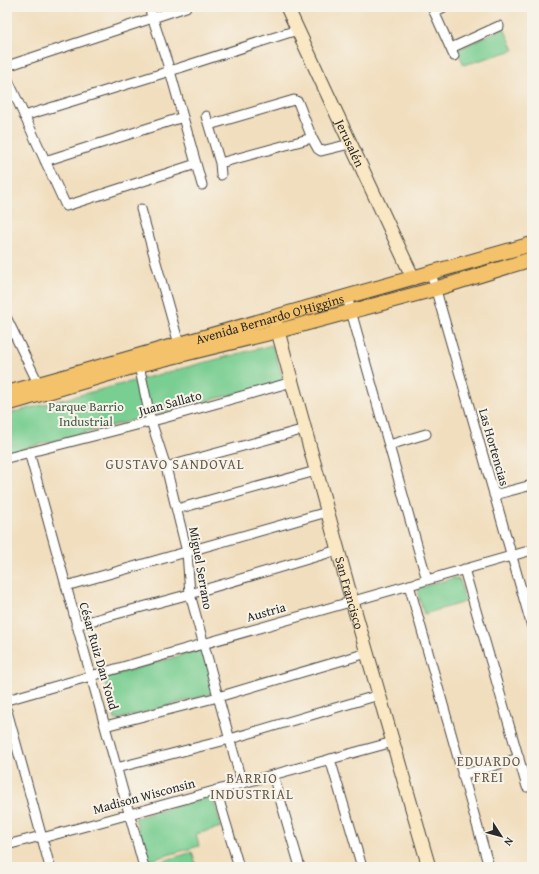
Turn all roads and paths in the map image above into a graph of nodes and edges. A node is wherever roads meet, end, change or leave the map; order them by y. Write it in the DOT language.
graph roads {
  1 [pos="150,7"];
  2 [pos="186,7"];
  3 [pos="287,7"];
  4 [pos="444,7"];
  5 [pos="433,9"];
  6 [pos="153,18"];
  7 [pos="499,26"];
  8 [pos="297,30"];
  9 [pos="7,66"];
  10 [pos="170,71"];
  11 [pos="7,78"];
  12 [pos="24,116"];
  13 [pos="206,116"];
  14 [pos="182,117"];
  15 [pos="209,125"];
  16 [pos="312,138"];
  17 [pos="350,144"];
  18 [pos="45,161"];
  19 [pos="220,163"];
  20 [pos="196,164"];
  21 [pos="221,175"];
  22 [pos="202,185"];
  23 [pos="141,209"];
  24 [pos="532,244"];
  25 [pos="532,259"];
  26 [pos="430,274"];
  27 [pos="413,278"];
  28 [pos="435,289"];
  29 [pos="347,297"];
  30 [pos="351,311"];
  31 [pos="7,319"];
  32 [pos="276,324"];
  33 [pos="179,344"];
  34 [pos="138,360"];
  35 [pos="292,382"];
  36 [pos="38,384"];
  37 [pos="7,393"];
  38 [pos="7,404"];
  39 [pos="151,421"];
  40 [pos="305,429"];
  41 [pos="426,434"];
  42 [pos="389,445"];
  43 [pos="29,452"];
  44 [pos="7,458"];
  45 [pos="166,467"];
  46 [pos="316,471"];
  47 [pos="532,485"];
  48 [pos="494,496"];
  49 [pos="177,509"];
  50 [pos="327,512"];
  51 [pos="338,550"];
  52 [pos="532,550"];
  53 [pos="187,552"];
  54 [pos="512,556"];
  55 [pos="464,570"];
  56 [pos="427,580"];
  57 [pos="409,585"];
  58 [pos="66,586"];
  59 [pos="190,594"];
  60 [pos="528,600"];
  61 [pos="352,601"];
  62 [pos="76,624"];
  63 [pos="532,627"];
  64 [pos="204,644"];
  65 [pos="367,653"];
  66 [pos="91,676"];
  67 [pos="379,695"];
  68 [pos="218,697"];
  69 [pos="7,700"];
  70 [pos="7,711"];
  71 [pos="104,726"];
  72 [pos="230,738"];
  73 [pos="393,742"];
  74 [pos="519,758"];
  75 [pos="330,759"];
  76 [pos="116,768"];
  77 [pos="462,774"];
  78 [pos="273,775"];
  79 [pos="242,784"];
  80 [pos="527,787"];
  81 [pos="216,790"];
  82 [pos="129,814"];
  83 [pos="41,837"];
  84 [pos="7,845"];
  85 [pos="50,867"];
  86 [pos="144,867"];
  87 [pos="238,867"];
  88 [pos="300,867"];
  89 [pos="362,867"];
  90 [pos="429,867"];
  91 [pos="489,867"];
  1 -- 6 [label="street"];
  2 -- 6 [label="street"];
  3 -- 8 [label="street, Jerusalén"];
  4 -- 5 [label="street"];
  5 -- 7 [label="street"];
  6 -- 9 [label="street"];
  6 -- 10 [label="street"];
  8 -- 10 [label="street"];
  8 -- 17 [label="street, Jerusalén"];
  10 -- 12 [label="street"];
  10 -- 14 [label="street"];
  11 -- 12 [label="street"];
  12 -- 18 [label="street"];
  13 -- 15 [label="street"];
  14 -- 18 [label="street"];
  14 -- 20 [label="street"];
  15 -- 16 [label="street"];
  15 -- 19 [label="street"];
  16 -- 17 [label="street"];
  16 -- 19 [label="street"];
  17 -- 27 [label="street, Jerusalén"];
  18 -- 20 [label="street"];
  19 -- 21 [label="street"];
  20 -- 22 [label="street"];
  23 -- 33 [label="street"];
  24 -- 26 [label="main road, Avenida Bernardo O'Higgins"];
  25 -- 28 [label="main road, Avenida Bernardo O'Higgins"];
  26 -- 27 [label="main road, Avenida Bernardo O'Higgins"];
  26 -- 28 [label="street, Las Hortencias"];
  27 -- 29 [label="main road, Avenida Bernardo O'Higgins"];
  28 -- 30 [label="main road, Avenida Bernardo O'Higgins"];
  28 -- 48 [label="street, Las Hortencias"];
  29 -- 30 [label="street"];
  29 -- 32 [label="main road, Avenida Bernardo O'Higgins"];
  30 -- 32 [label="main road, Avenida Bernardo O'Higgins"];
  30 -- 42 [label="street"];
  31 -- 36 [label="street"];
  32 -- 33 [label="main road, Avenida Bernardo O'Higgins"];
  32 -- 34 [label="main road, Avenida Bernardo O'Higgins"];
  32 -- 35 [label="street, San Francisco"];
  33 -- 34 [label="main road, Avenida Bernardo O'Higgins"];
  34 -- 36 [label="main road, Avenida Bernardo O'Higgins"];
  34 -- 38 [label="main road, Avenida Bernardo O'Higgins"];
  34 -- 39 [label="street, Miguel Serrano"];
  35 -- 39 [label="street, Juan Sallato"];
  35 -- 40 [label="street, San Francisco"];
  36 -- 37 [label="main road, Avenida Bernardo O'Higgins"];
  39 -- 43 [label="street, Juan Sallato"];
  39 -- 45 [label="street, Miguel Serrano"];
  40 -- 45 [label="street"];
  40 -- 46 [label="street, San Francisco"];
  41 -- 42 [label="street"];
  42 -- 56 [label="street"];
  43 -- 44 [label="street, Juan Sallato"];
  43 -- 58 [label="street, César Ruiz Dan Youd"];
  45 -- 49 [label="street, Miguel Serrano"];
  46 -- 49 [label="street"];
  46 -- 50 [label="street, San Francisco"];
  47 -- 48 [label="street"];
  48 -- 54 [label="street, Las Hortencias"];
  49 -- 53 [label="street, Miguel Serrano"];
  50 -- 51 [label="street, San Francisco"];
  50 -- 53 [label="street"];
  51 -- 59 [label="street"];
  51 -- 61 [label="street, San Francisco"];
  52 -- 54 [label="street, Austria"];
  53 -- 58 [label="street"];
  53 -- 59 [label="street, Miguel Serrano"];
  54 -- 55 [label="street, Austria"];
  54 -- 60 [label="street, Las Hortencias"];
  55 -- 56 [label="street, Austria"];
  55 -- 74 [label="street"];
  56 -- 57 [label="street, Austria"];
  57 -- 61 [label="street, Austria"];
  57 -- 77 [label="street"];
  58 -- 62 [label="street, César Ruiz Dan Youd"];
  59 -- 62 [label="street"];
  59 -- 64 [label="street, Miguel Serrano"];
  60 -- 63 [label="street, Las Hortencias"];
  61 -- 64 [label="street, Austria"];
  61 -- 65 [label="street, San Francisco"];
  62 -- 66 [label="street, César Ruiz Dan Youd"];
  64 -- 66 [label="street, Austria"];
  64 -- 68 [label="street, Miguel Serrano"];
  65 -- 67 [label="street, San Francisco"];
  65 -- 68 [label="street"];
  66 -- 69 [label="street, Austria"];
  66 -- 71 [label="street, César Ruiz Dan Youd"];
  67 -- 72 [label="street"];
  67 -- 73 [label="street, San Francisco"];
  68 -- 71 [label="street"];
  68 -- 72 [label="street, Miguel Serrano"];
  70 -- 83 [label="street"];
  71 -- 76 [label="street, César Ruiz Dan Youd"];
  72 -- 76 [label="street"];
  72 -- 79 [label="street, Miguel Serrano"];
  73 -- 75 [label="street, Madison Wisconsin"];
  73 -- 90 [label="street, San Francisco"];
  74 -- 77 [label="street"];
  74 -- 80 [label="street"];
  75 -- 78 [label="street, Madison Wisconsin"];
  75 -- 89 [label="street"];
  76 -- 82 [label="street, César Ruiz Dan Youd"];
  77 -- 91 [label="street"];
  78 -- 79 [label="street, Madison Wisconsin"];
  78 -- 88 [label="street"];
  79 -- 81 [label="street, Madison Wisconsin"];
  81 -- 82 [label="street, Madison Wisconsin"];
  81 -- 87 [label="street"];
  82 -- 83 [label="street, Madison Wisconsin"];
  82 -- 86 [label="street, César Ruiz Dan Youd"];
  83 -- 84 [label="street, Madison Wisconsin"];
  83 -- 85 [label="street"];
}
